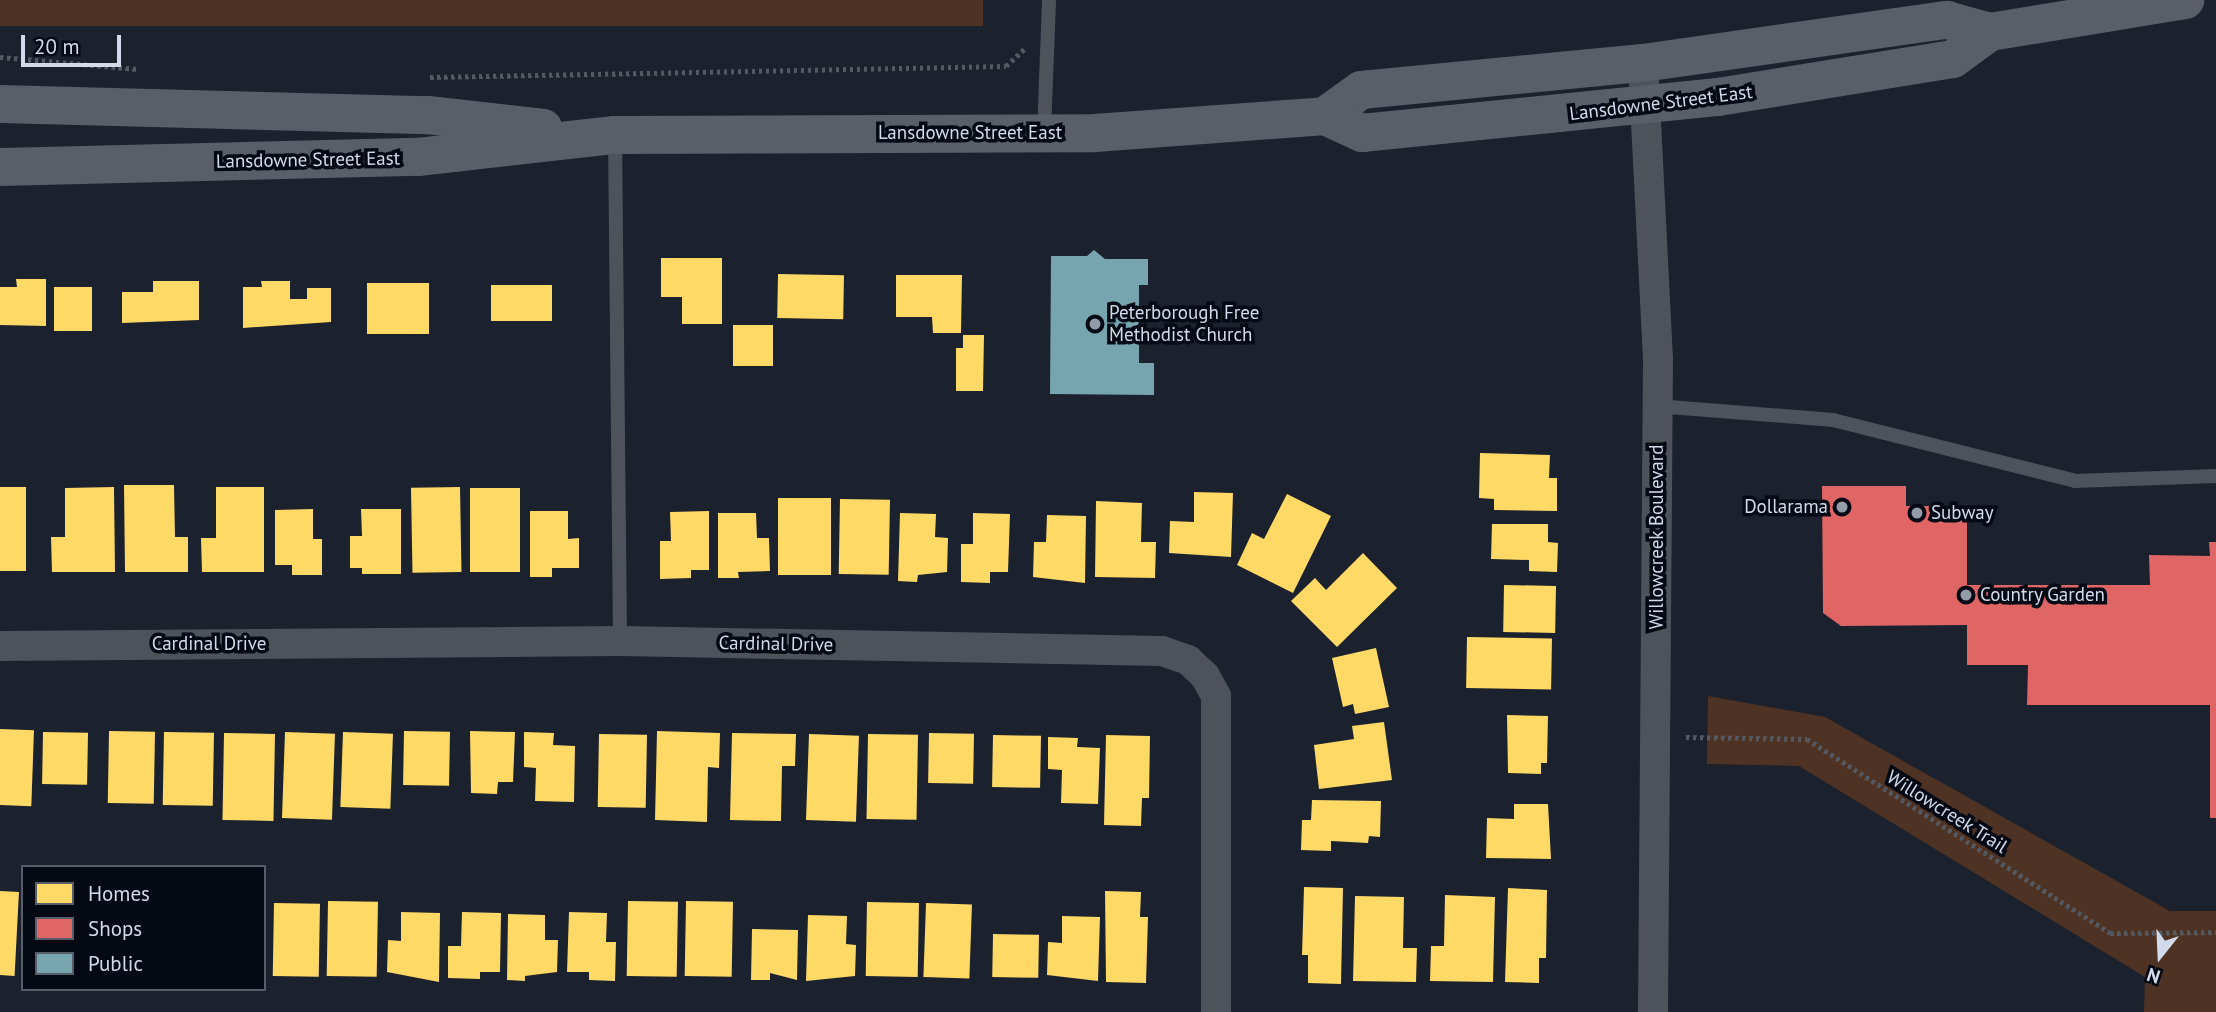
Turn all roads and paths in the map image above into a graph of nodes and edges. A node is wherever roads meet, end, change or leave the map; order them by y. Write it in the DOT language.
graph roads {
  1 [pos="1049,0"];
  2 [pos="2185,0"];
  3 [pos="1990,32"];
  4 [pos="1047,43"];
  5 [pos="0,57"];
  6 [pos="1643,63"];
  7 [pos="145,69"];
  8 [pos="424,77"];
  9 [pos="0,104"];
  10 [pos="1648,106"];
  11 [pos="194,107"];
  12 [pos="1325,116"];
  13 [pos="0,127"];
  14 [pos="1044,133"];
  15 [pos="615,135"];
  16 [pos="0,167"];
  17 [pos="1656,406"];
  18 [pos="2216,476"];
  19 [pos="620,641"];
  20 [pos="0,646"];
  21 [pos="1657,737"];
  22 [pos="2216,932"];
  23 [pos="1216,1012"];
  24 [pos="1653,1012"];
  1 -- 4 [label="lane"];
  2 -- 3 [label="main road, Lansdowne Street East"];
  3 -- 6 [label="main road, Lansdowne Street East"];
  3 -- 10 [label="main road, Lansdowne Street East"];
  4 -- 8 [label="path"];
  4 -- 14 [label="lane"];
  5 -- 7 [label="path"];
  6 -- 10 [label="street, Willowcreek Boulevard"];
  6 -- 12 [label="main road, Lansdowne Street East"];
  9 -- 11 [label="main road, Lansdowne Street East"];
  10 -- 12 [label="main road, Lansdowne Street East"];
  10 -- 17 [label="street, Willowcreek Boulevard"];
  11 -- 13 [label="main road"];
  11 -- 15 [label="main road, Lansdowne Street East"];
  12 -- 14 [label="main road, Lansdowne Street East"];
  14 -- 15 [label="main road, Lansdowne Street East"];
  15 -- 16 [label="main road, Lansdowne Street East"];
  15 -- 19 [label="lane"];
  17 -- 18 [label="lane"];
  17 -- 21 [label="street, Willowcreek Boulevard"];
  19 -- 20 [label="street, Cardinal Drive"];
  19 -- 23 [label="street, Cardinal Drive"];
  21 -- 22 [label="path, Willowcreek Trail"];
  21 -- 24 [label="street, Willowcreek Boulevard"];
}
